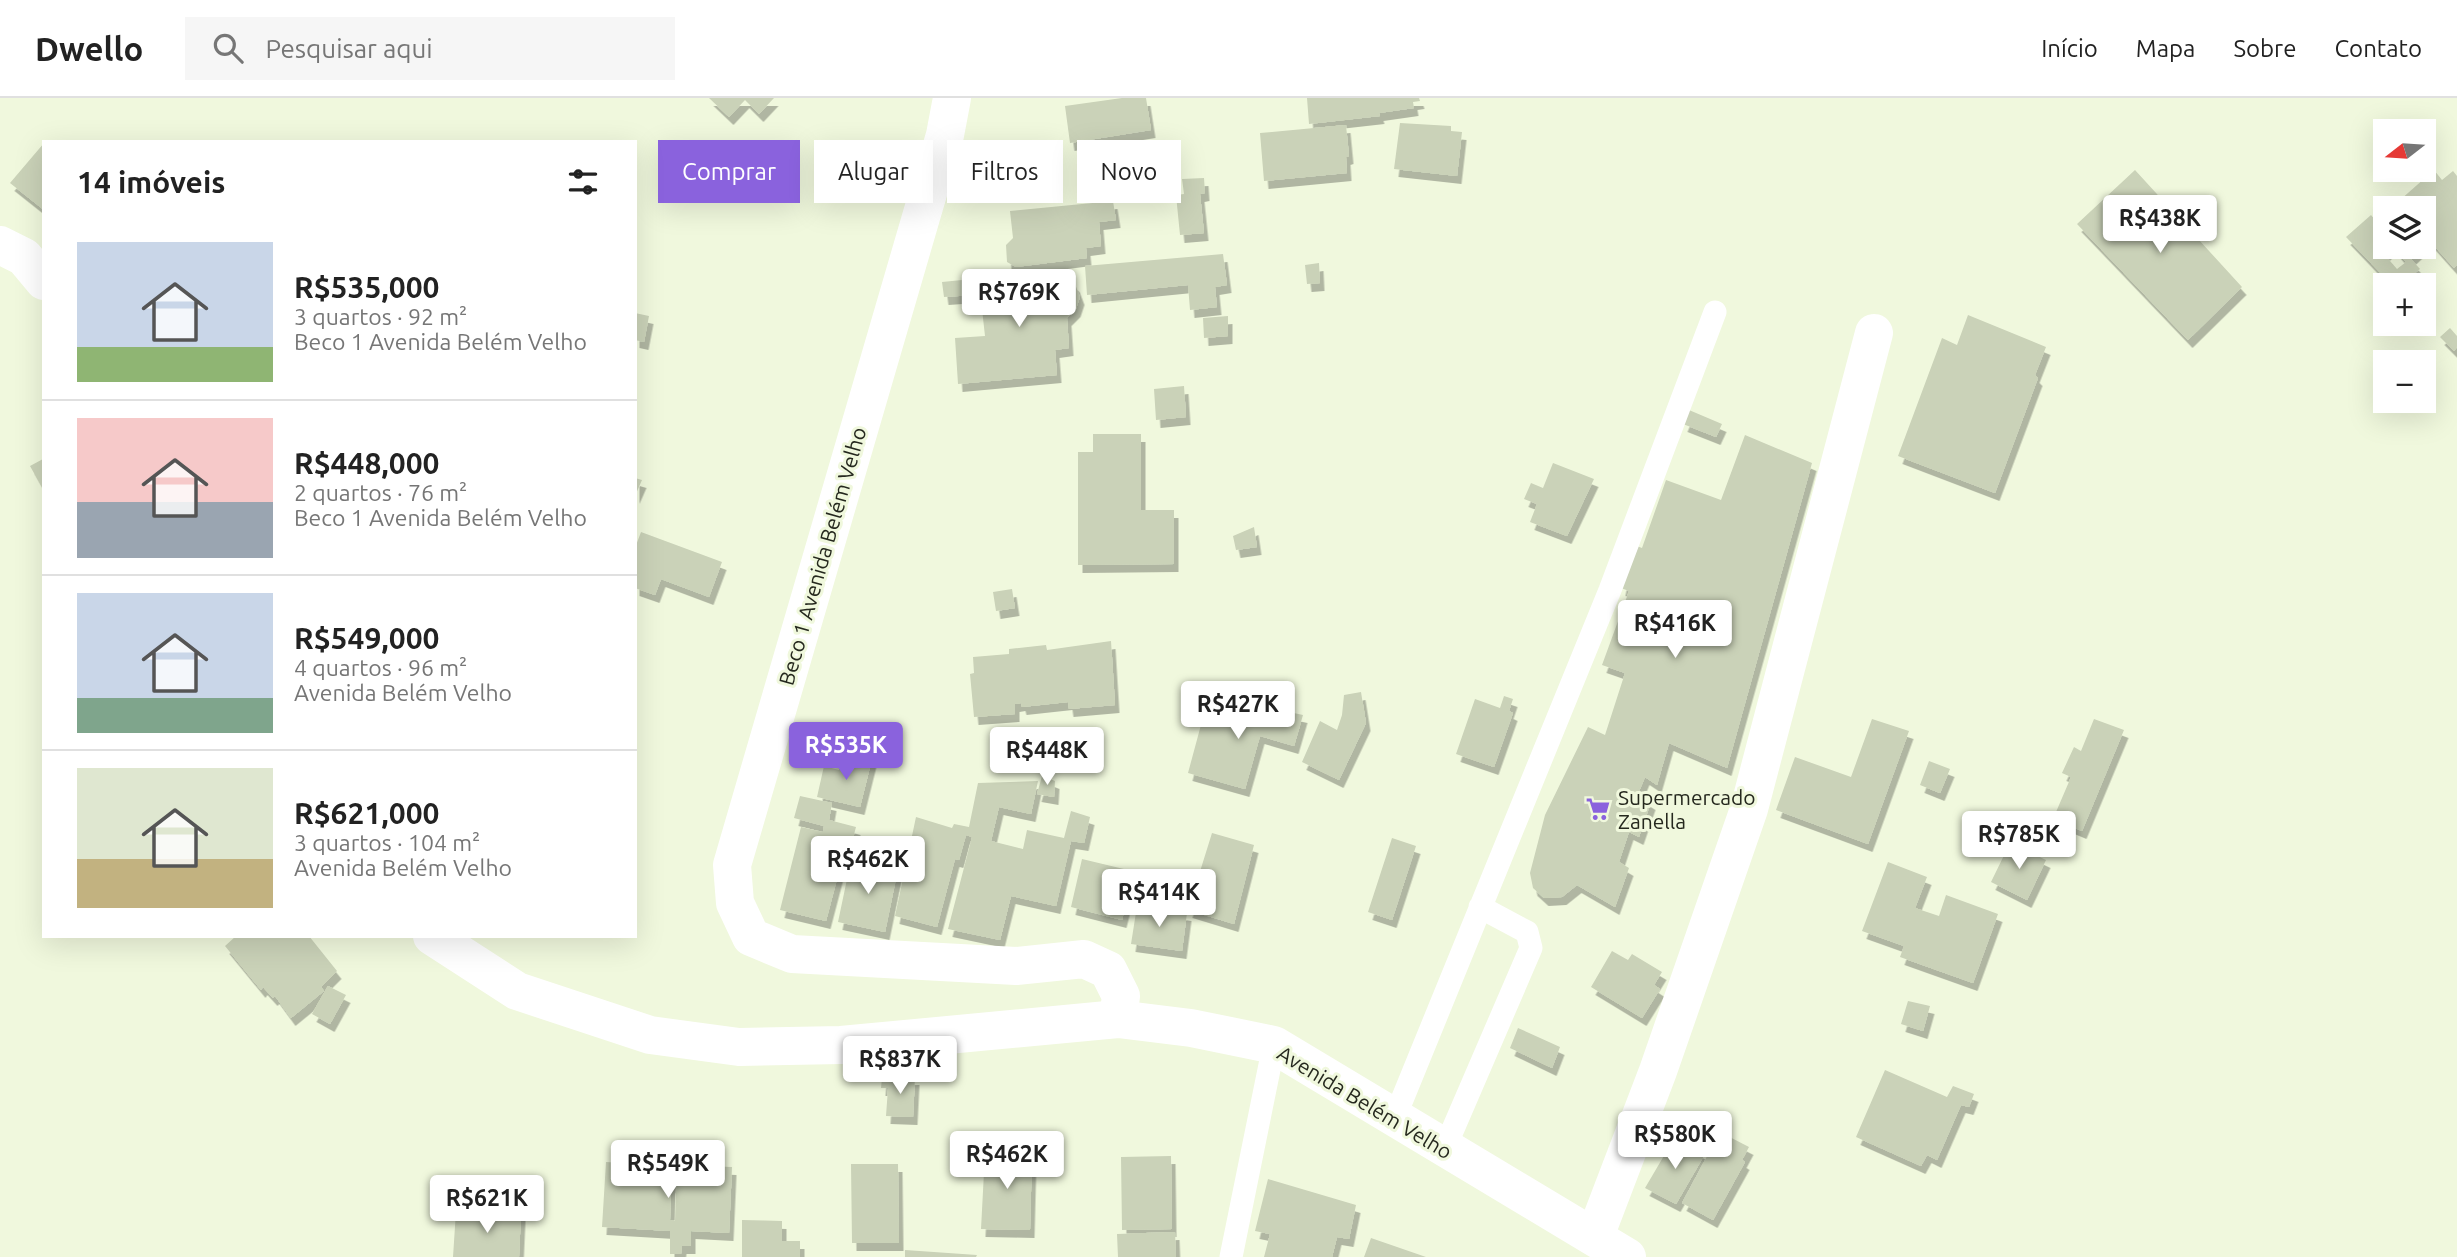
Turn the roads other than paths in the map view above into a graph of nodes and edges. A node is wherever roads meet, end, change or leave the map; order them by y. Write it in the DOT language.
graph roads {
  1 [pos="952,98"];
  2 [pos="0,245"];
  3 [pos="42,279"];
  4 [pos="1715,312"];
  5 [pos="1874,333"];
  6 [pos="1480,907"];
  7 [pos="435,938"];
  8 [pos="1118,1019"];
  9 [pos="1274,1045"];
  10 [pos="1395,1116"];
  11 [pos="1444,1150"];
  12 [pos="1595,1236"];
  13 [pos="1231,1257"];
  14 [pos="1627,1257"];
  1 -- 8 [label="street, Beco 1 Avenida Belém Velho"];
  2 -- 3 [label="street"];
  4 -- 6 [label="lane"];
  5 -- 12 [label="street"];
  6 -- 10 [label="lane"];
  6 -- 11 [label="lane"];
  7 -- 8 [label="street, Avenida Belém Velho"];
  8 -- 9 [label="street, Avenida Belém Velho"];
  9 -- 10 [label="street, Avenida Belém Velho"];
  9 -- 13 [label="lane"];
  10 -- 11 [label="street, Avenida Belém Velho"];
  11 -- 12 [label="street, Avenida Belém Velho"];
  12 -- 14 [label="street, Avenida Belém Velho"];
}
